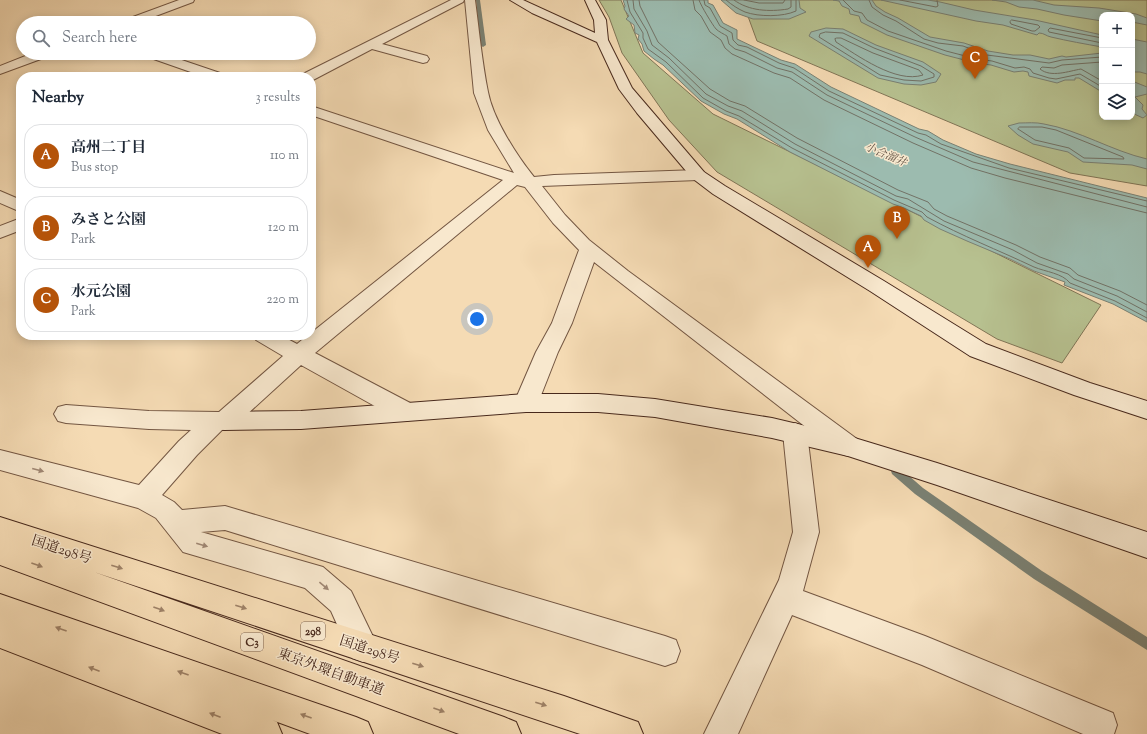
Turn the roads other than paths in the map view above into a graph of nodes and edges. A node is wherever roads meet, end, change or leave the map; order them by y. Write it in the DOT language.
graph roads {
  1 [pos="189,0"];
  2 [pos="459,0"];
  3 [pos="470,0"];
  4 [pos="515,0"];
  5 [pos="590,0"];
  6 [pos="145,16"];
  7 [pos="602,40"];
  8 [pos="372,45"];
  9 [pos="423,59"];
  10 [pos="26,60"];
  11 [pos="169,60"];
  12 [pos="0,70"];
  13 [pos="204,72"];
  14 [pos="316,73"];
  15 [pos="316,112"];
  16 [pos="698,175"];
  17 [pos="524,182"];
  18 [pos="0,196"];
  19 [pos="16,205"];
  20 [pos="16,226"];
  21 [pos="0,234"];
  22 [pos="589,249"];
  23 [pos="272,340"];
  24 [pos="299,354"];
  25 [pos="526,403"];
  26 [pos="1147,410"];
  27 [pos="406,412"];
  28 [pos="66,414"];
  29 [pos="220,421"];
  30 [pos="795,433"];
  31 [pos="848,446"];
  32 [pos="0,460"];
  33 [pos="144,498"];
  34 [pos="176,523"];
  35 [pos="0,529"];
  36 [pos="1147,545"];
  37 [pos="0,552"];
  38 [pos="784,598"];
  39 [pos="0,608"];
  40 [pos="0,633"];
  41 [pos="363,647"];
  42 [pos="665,651"];
  43 [pos="1101,725"];
  44 [pos="265,734"];
  45 [pos="356,734"];
  46 [pos="504,734"];
  47 [pos="626,734"];
  48 [pos="721,734"];
  1 -- 6 [label="street"];
  2 -- 8 [label="street"];
  3 -- 17 [label="street"];
  4 -- 7 [label="street"];
  5 -- 7 [label="street"];
  7 -- 16 [label="street"];
  8 -- 9 [label="street"];
  8 -- 14 [label="street"];
  10 -- 12 [label="street"];
  11 -- 13 [label="street"];
  15 -- 17 [label="street"];
  16 -- 17 [label="street"];
  16 -- 26 [label="street"];
  17 -- 22 [label="street"];
  17 -- 24 [label="street"];
  18 -- 19 [label="street"];
  20 -- 21 [label="street"];
  22 -- 25 [label="street"];
  22 -- 31 [label="street"];
  23 -- 24 [label="street"];
  24 -- 27 [label="street"];
  24 -- 29 [label="street"];
  25 -- 27 [label="street"];
  25 -- 30 [label="street"];
  27 -- 29 [label="street"];
  28 -- 29 [label="street"];
  29 -- 33 [label="street"];
  30 -- 31 [label="street"];
  30 -- 38 [label="street"];
  31 -- 36 [label="street"];
  32 -- 33 [label="street, one-way"];
  33 -- 34 [label="street"];
  34 -- 41 [label="street, one-way"];
  34 -- 42 [label="street"];
  35 -- 41 [label="highway, 国道298号 / 298, one-way"];
  37 -- 46 [label="highway, 東京外環自動車道 / C3, one-way"];
  38 -- 43 [label="street"];
  38 -- 48 [label="street"];
  45 -- 39 [label="highway, one-way"];
  44 -- 40 [label="highway, one-way"];
  41 -- 47 [label="highway, 国道298号 / 298, one-way"];
}
